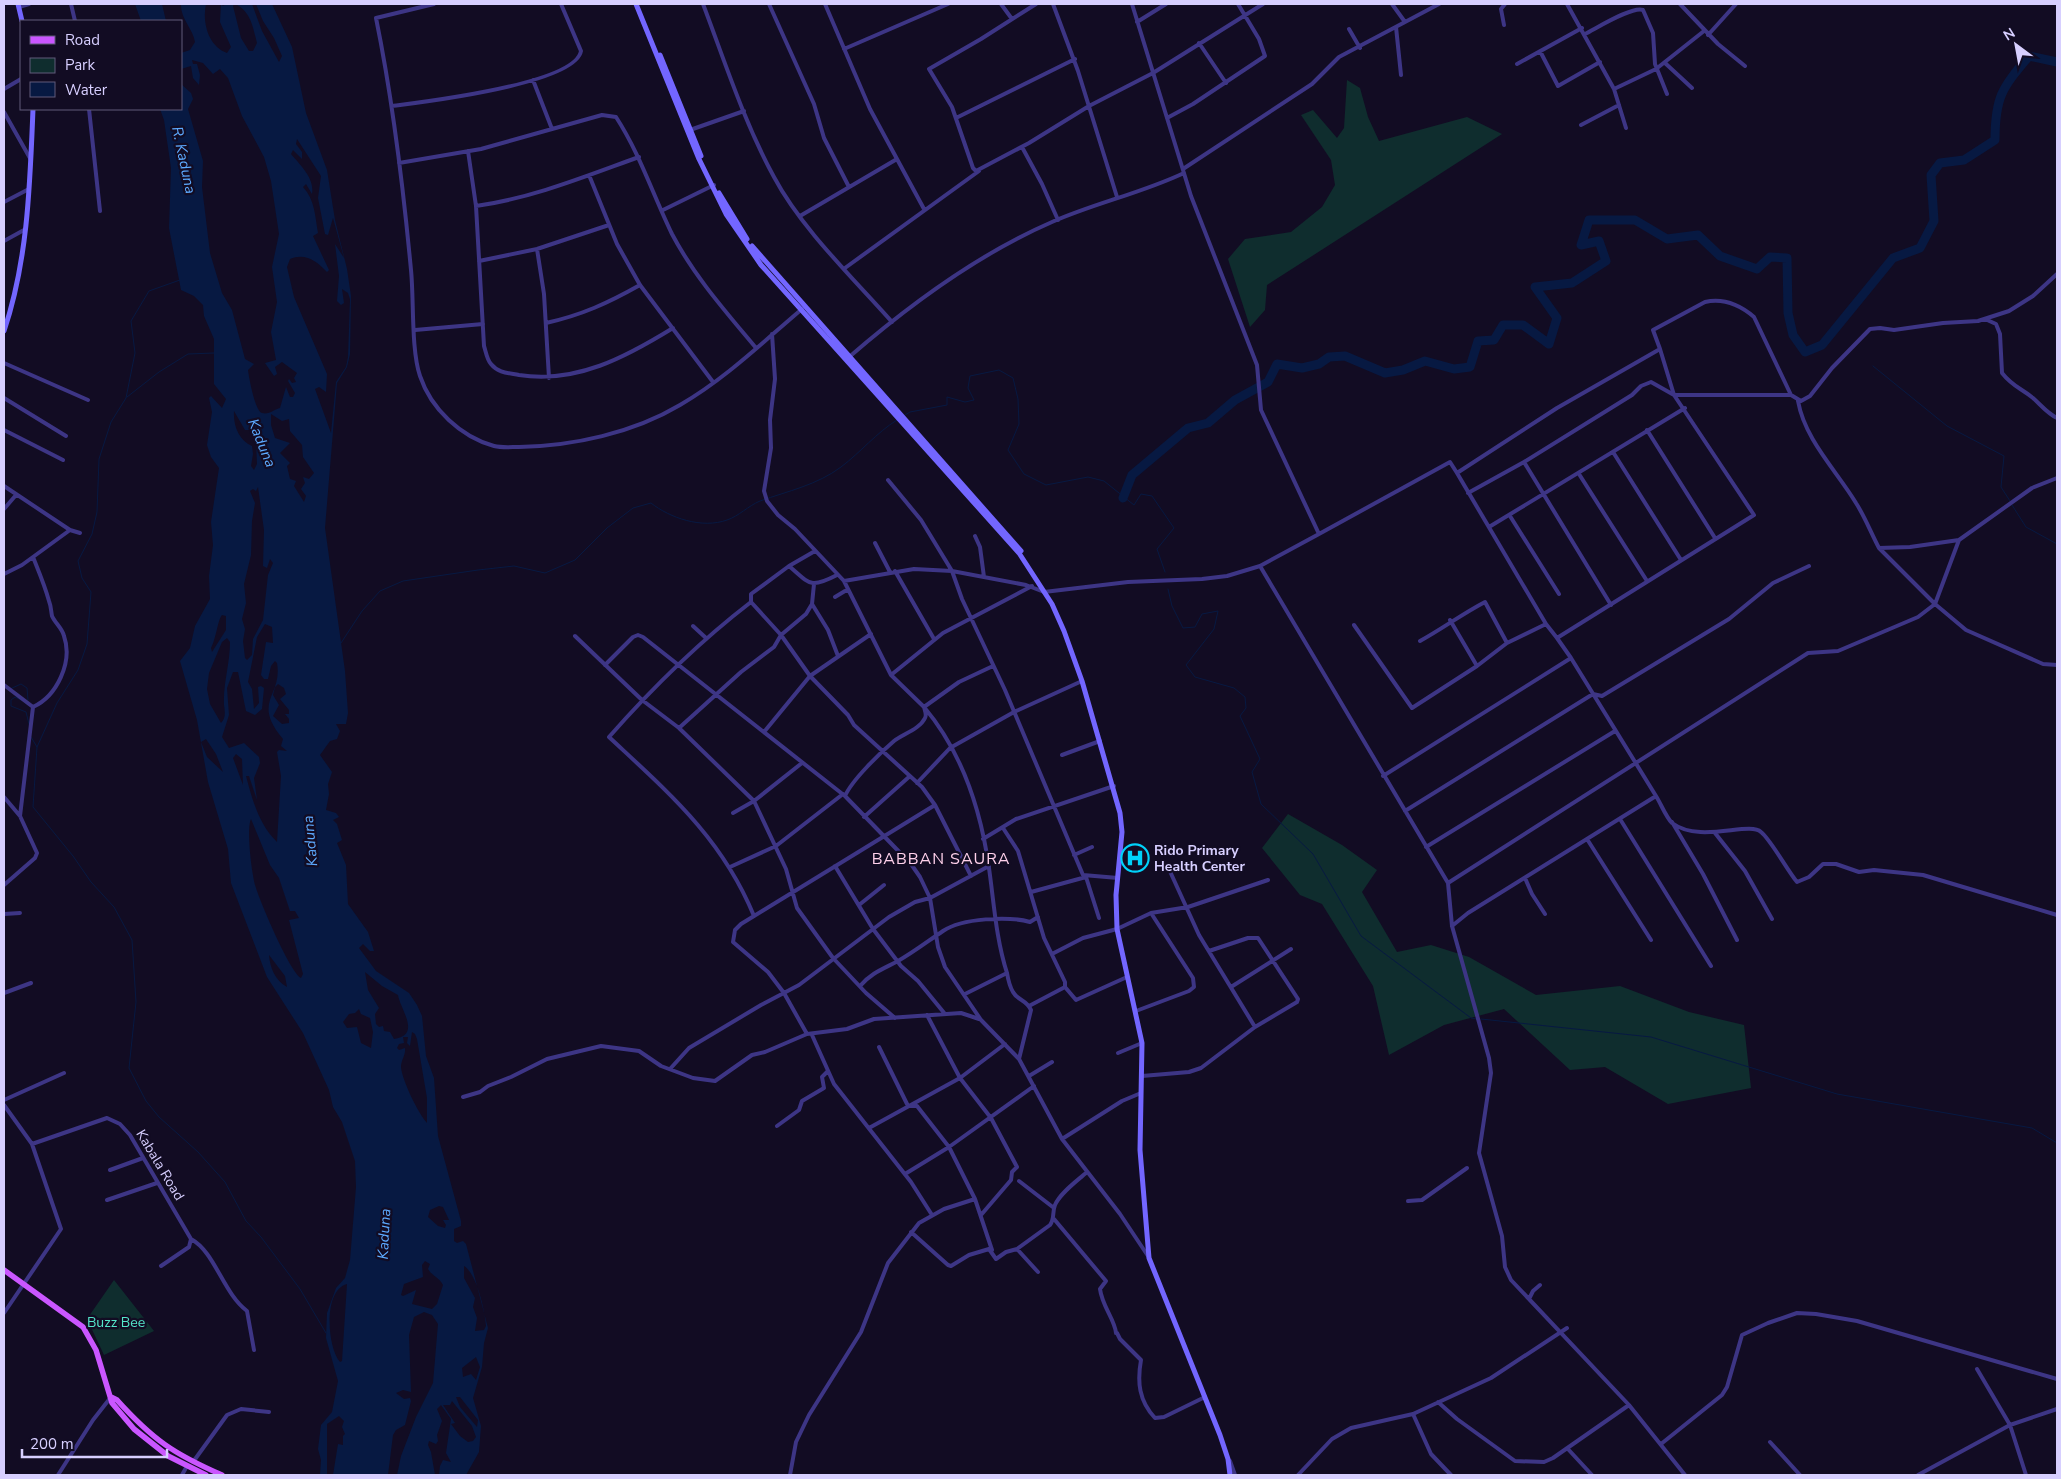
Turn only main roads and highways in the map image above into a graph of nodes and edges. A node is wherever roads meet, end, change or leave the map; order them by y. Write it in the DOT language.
graph roads {
  1 [pos="638,4"];
  2 [pos="18,5"];
  3 [pos="22,20"];
  4 [pos="34,110"];
  5 [pos="4,331"];
  6 [pos="4,1270"];
  7 [pos="111,1397"];
  8 [pos="206,1475"];
  9 [pos="222,1475"];
  10 [pos="1230,1475"];
  1 -- 10 [label="main road"];
  2 -- 3 [label="main road"];
  4 -- 5 [label="main road"];
  6 -- 7 [label="main road"];
  7 -- 8 [label="main road"];
  7 -- 9 [label="main road"];
}
